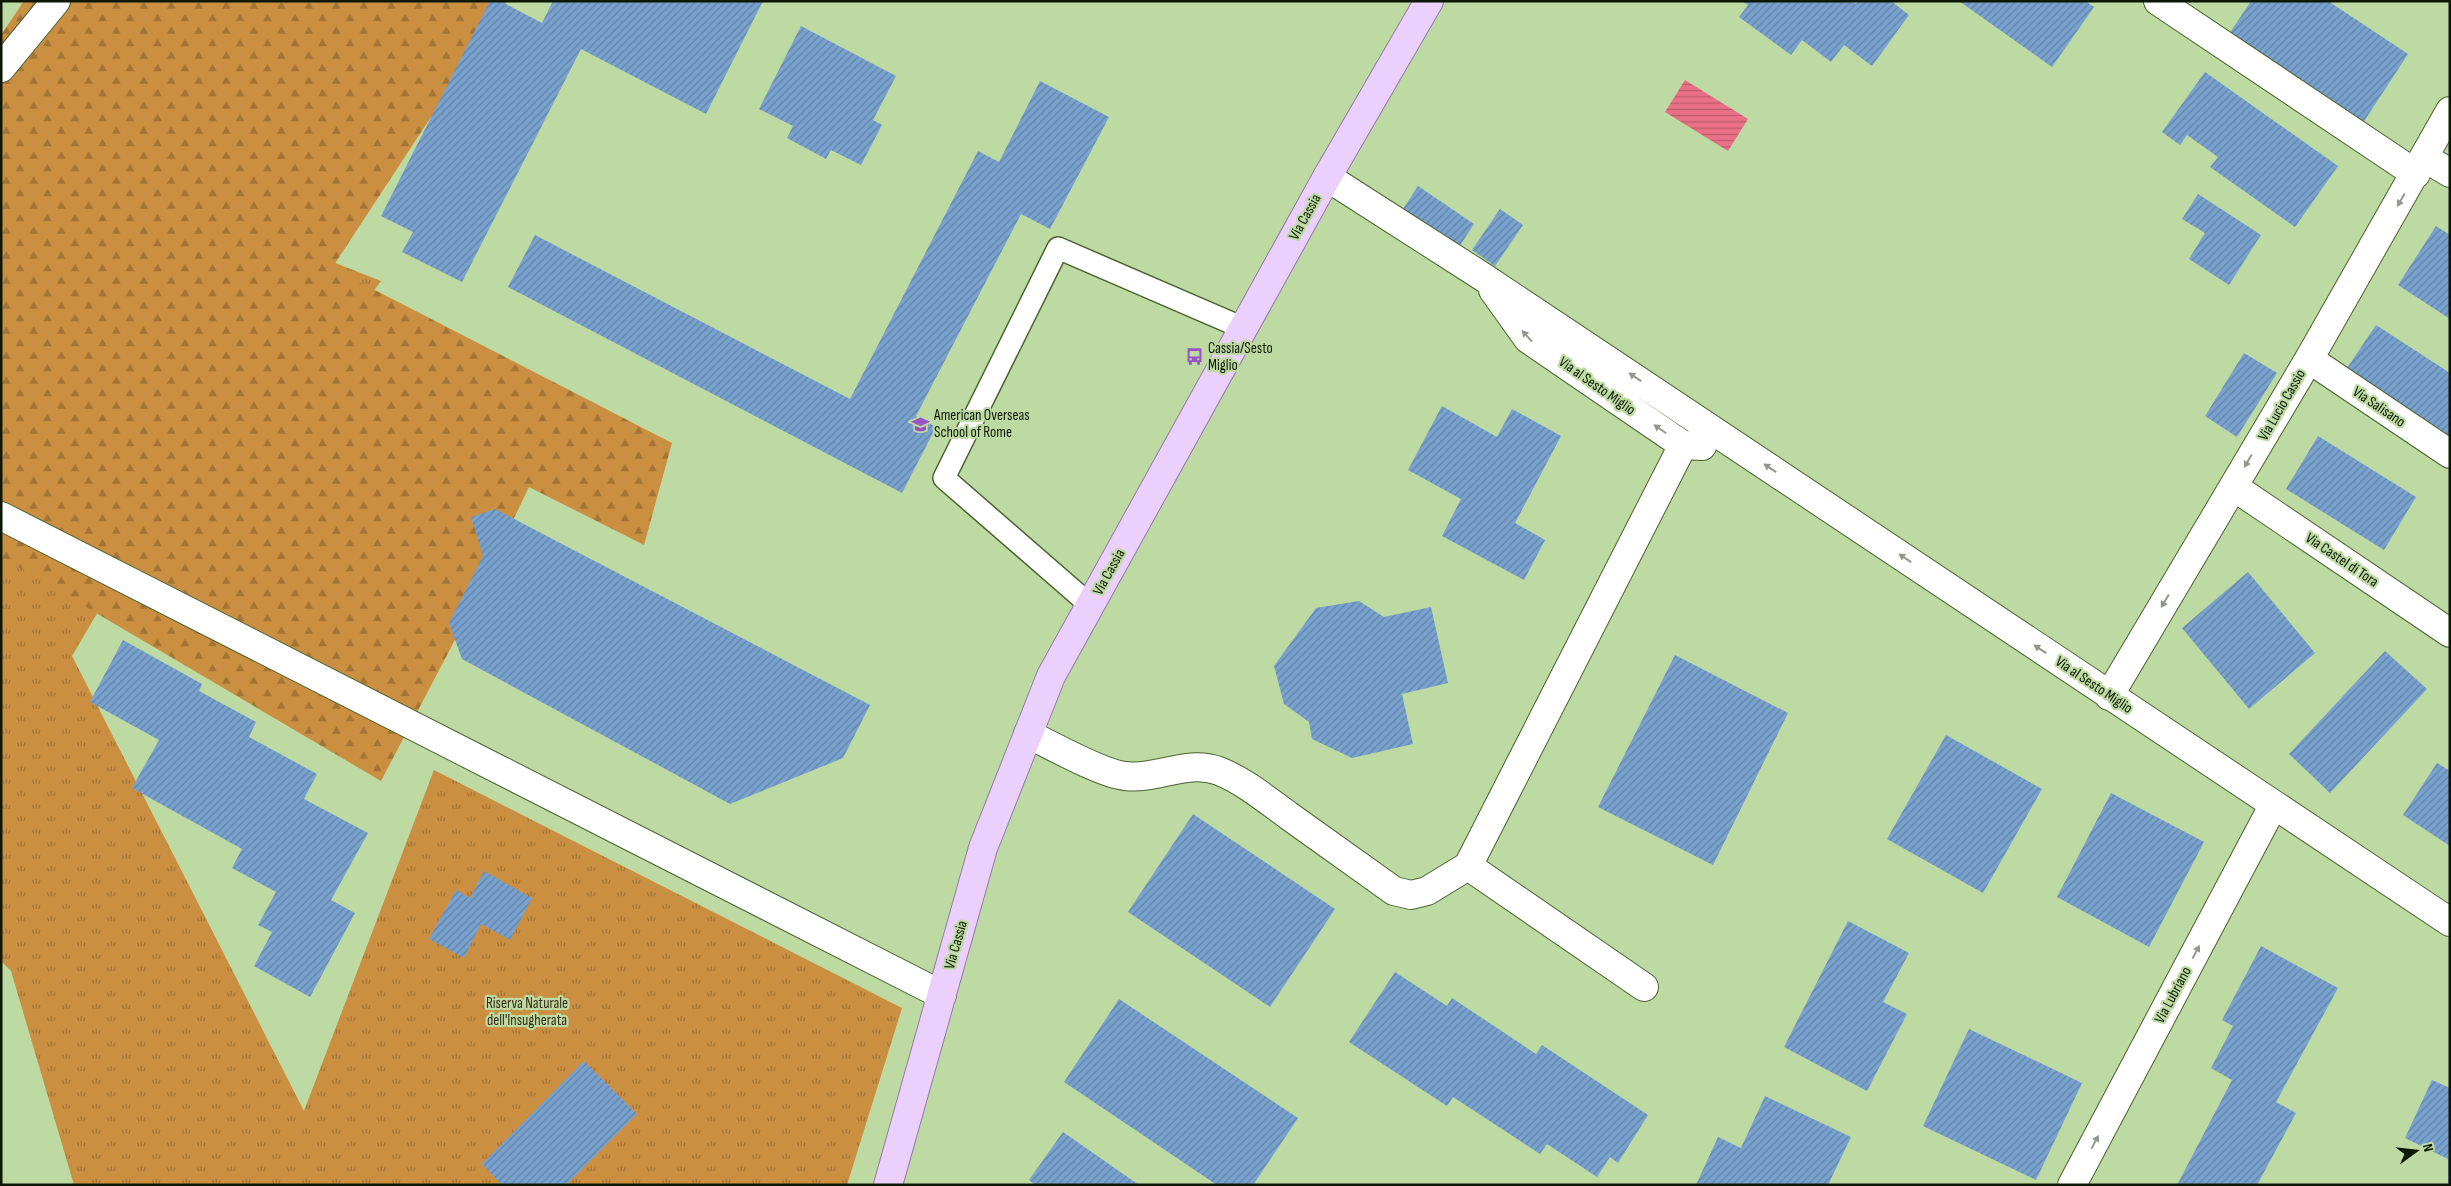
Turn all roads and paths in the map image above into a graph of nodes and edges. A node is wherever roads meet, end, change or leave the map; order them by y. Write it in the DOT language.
graph roads {
  1 [pos="56,1"];
  2 [pos="1429,1"];
  3 [pos="2158,1"];
  4 [pos="1,68"];
  5 [pos="2450,112"];
  6 [pos="2420,166"];
  7 [pos="2450,173"];
  8 [pos="1327,177"];
  9 [pos="1484,276"];
  10 [pos="1243,328"];
  11 [pos="2308,359"];
  12 [pos="1683,445"];
  13 [pos="1739,447"];
  14 [pos="2450,454"];
  15 [pos="2234,487"];
  16 [pos="1,516"];
  17 [pos="1090,604"];
  18 [pos="2450,633"];
  19 [pos="2109,696"];
  20 [pos="1028,734"];
  21 [pos="2273,806"];
  22 [pos="1468,866"];
  23 [pos="2450,922"];
  24 [pos="1644,987"];
  25 [pos="942,995"];
  26 [pos="888,1185"];
  27 [pos="2072,1185"];
  1 -- 4 [label="street"];
  2 -- 8 [label="main road, Via Cassia"];
  3 -- 6 [label="street"];
  5 -- 6 [label="street, Via Lucio Cassio"];
  6 -- 7 [label="street"];
  6 -- 11 [label="street, Via Lucio Cassio, one-way"];
  8 -- 9 [label="street, Via al Sesto Miglio"];
  8 -- 10 [label="main road, Via Cassia"];
  12 -- 9 [label="street, Via al Sesto Miglio, one-way"];
  13 -- 9 [label="street, Via al Sesto Miglio, one-way"];
  10 -- 17 [label="main road, Via Cassia"];
  10 -- 17 [label="lane"];
  11 -- 14 [label="street, Via Salisano"];
  11 -- 15 [label="street, Via Lucio Cassio, one-way"];
  12 -- 13 [label="street"];
  12 -- 22 [label="street"];
  19 -- 13 [label="street, Via al Sesto Miglio, one-way"];
  15 -- 18 [label="street, Via Castel di Tora"];
  15 -- 19 [label="street, Via Lucio Cassio, one-way"];
  16 -- 25 [label="street"];
  17 -- 20 [label="main road, Via Cassia"];
  19 -- 21 [label="street, Via al Sesto Miglio"];
  20 -- 22 [label="street"];
  20 -- 25 [label="main road, Via Cassia"];
  21 -- 23 [label="street, Via al Sesto Miglio"];
  27 -- 21 [label="street, Via Lubriano, one-way"];
  22 -- 24 [label="street"];
  25 -- 26 [label="main road, Via Cassia"];
}
